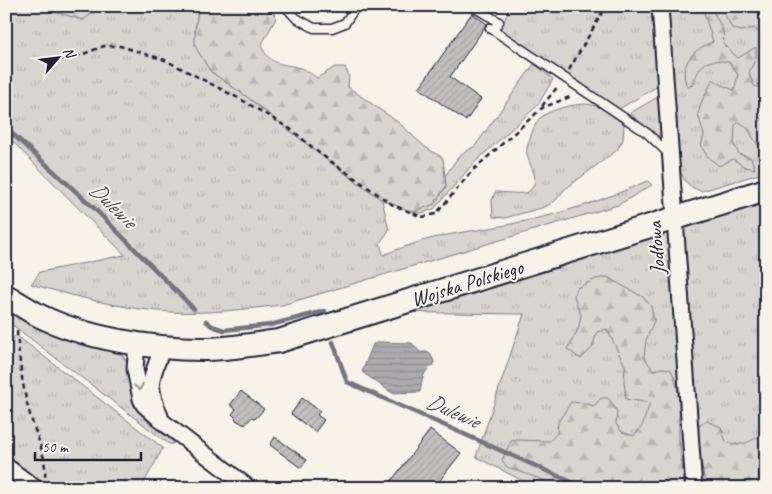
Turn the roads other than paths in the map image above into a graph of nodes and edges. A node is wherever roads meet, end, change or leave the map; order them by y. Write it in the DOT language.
graph roads {
  1 [pos="285,6"];
  2 [pos="472,6"];
  3 [pos="660,6"];
  4 [pos="355,8"];
  5 [pos="670,156"];
  6 [pos="766,190"];
  7 [pos="675,219"];
  8 [pos="6,296"];
  9 [pos="137,343"];
  10 [pos="164,347"];
  11 [pos="163,422"];
  12 [pos="6,466"];
  13 [pos="40,484"];
  14 [pos="249,488"];
  15 [pos="694,488"];
  1 -- 4 [label="lane"];
  2 -- 5 [label="lane"];
  3 -- 5 [label="street, Jodłowa"];
  5 -- 7 [label="street, Jodłowa"];
  6 -- 7 [label="main road, Wojska Polskiego"];
  7 -- 10 [label="main road, Wojska Polskiego"];
  7 -- 15 [label="street, Jodłowa"];
  8 -- 9 [label="main road, Wojska Polskiego"];
  9 -- 10 [label="main road, Wojska Polskiego"];
  9 -- 11 [label="street, one-way"];
  10 -- 11 [label="street"];
  11 -- 14 [label="street"];
  12 -- 13 [label="street"];
}
